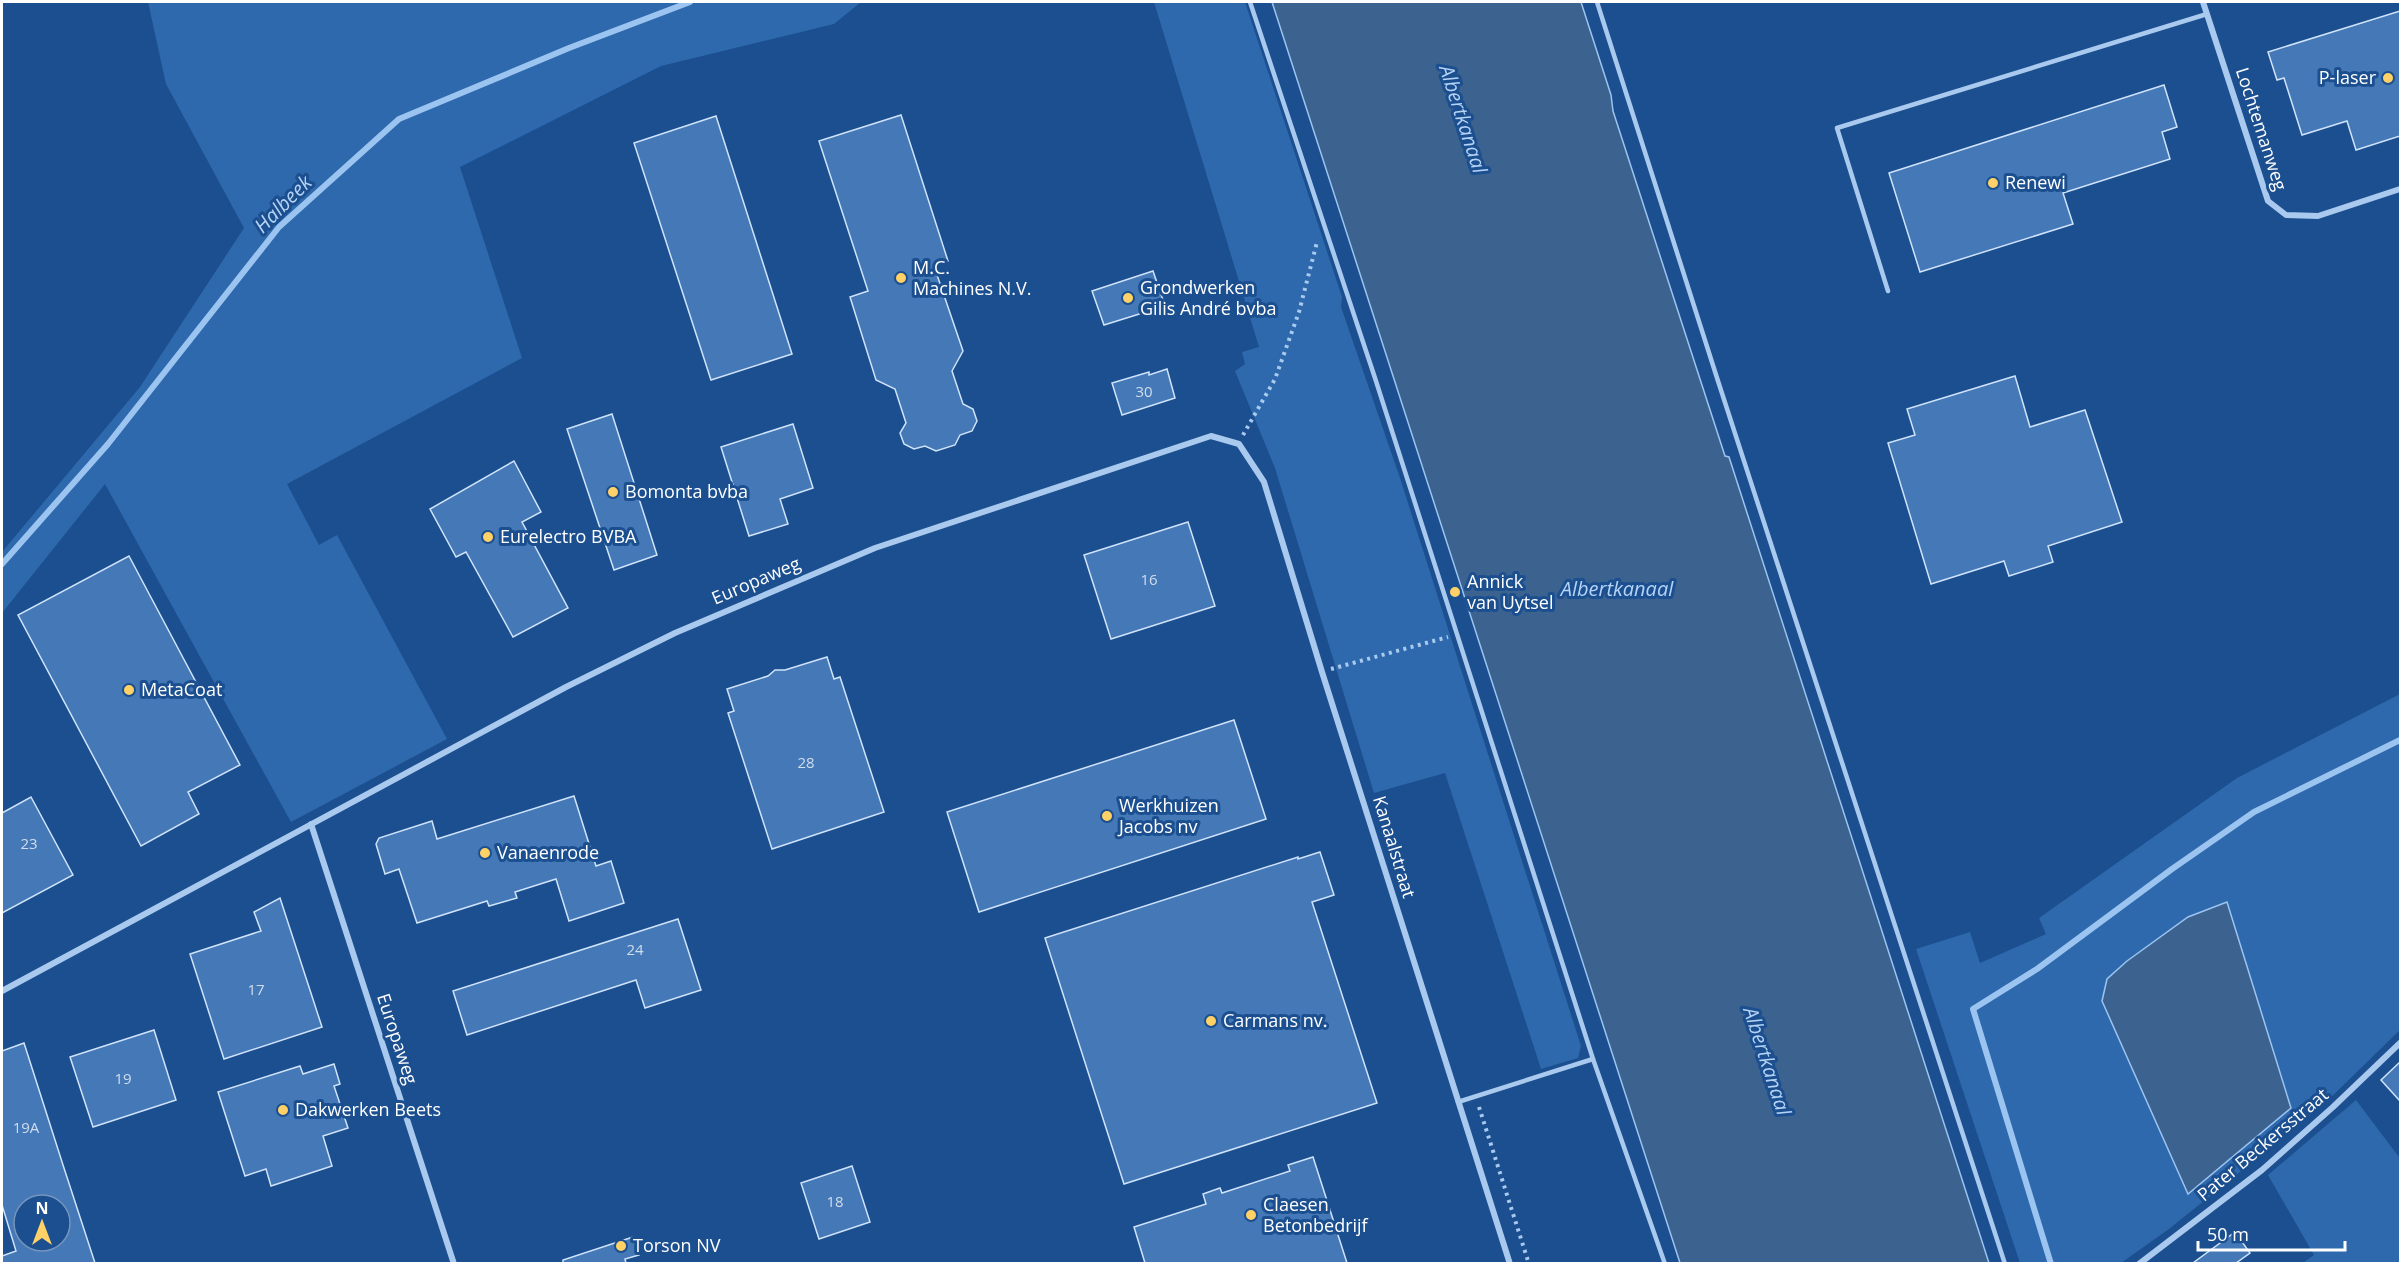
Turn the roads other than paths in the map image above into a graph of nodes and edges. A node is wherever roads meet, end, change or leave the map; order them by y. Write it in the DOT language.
graph roads {
  1 [pos="1250,2"];
  2 [pos="1597,2"];
  3 [pos="2203,2"];
  4 [pos="2207,14"];
  5 [pos="2400,189"];
  6 [pos="1888,291"];
  7 [pos="1239,444"];
  8 [pos="311,824"];
  9 [pos="2,991"];
  10 [pos="2400,1043"];
  11 [pos="1593,1059"];
  12 [pos="1458,1102"];
  13 [pos="454,1263"];
  14 [pos="1510,1263"];
  15 [pos="1665,1263"];
  16 [pos="2005,1263"];
  17 [pos="2139,1263"];
  1 -- 11 [label="lane"];
  2 -- 16 [label="lane"];
  3 -- 4 [label="street, Lochtemanweg"];
  4 -- 5 [label="street, Lochtemanweg"];
  4 -- 6 [label="lane"];
  7 -- 8 [label="street, Europaweg"];
  7 -- 12 [label="street, Kanaalstraat"];
  8 -- 9 [label="street, Europaweg"];
  8 -- 13 [label="street, Europaweg"];
  10 -- 17 [label="street, Pater Beckersstraat"];
  11 -- 12 [label="lane"];
  11 -- 15 [label="lane"];
  12 -- 14 [label="street, Kanaalstraat"];
}
